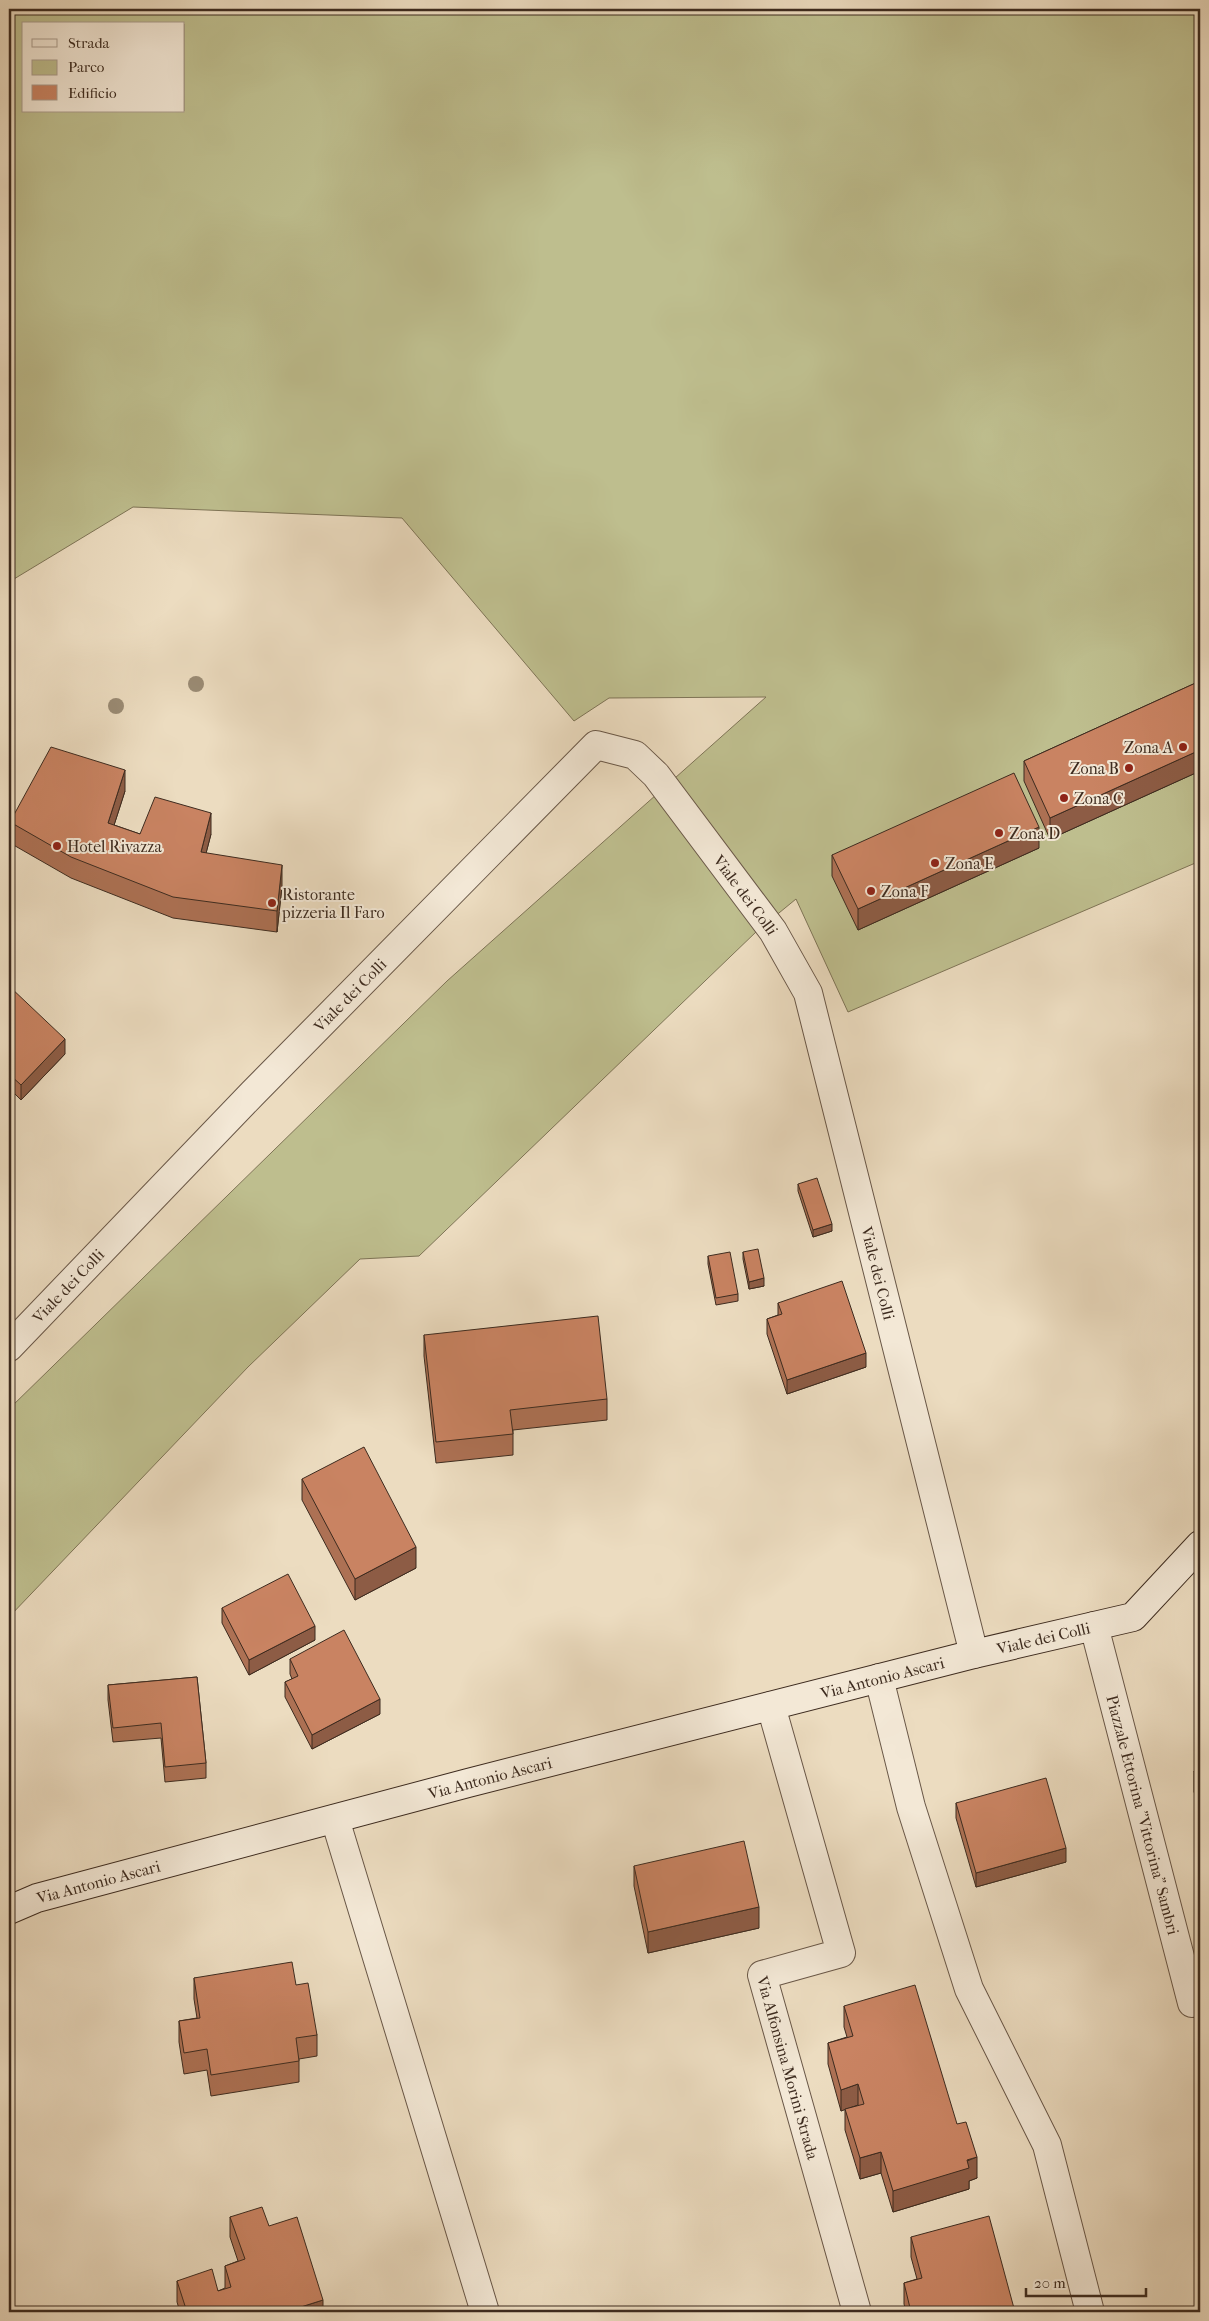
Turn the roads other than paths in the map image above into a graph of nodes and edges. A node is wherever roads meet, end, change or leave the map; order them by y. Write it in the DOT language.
graph roads {
  1 [pos="9,1347"];
  2 [pos="1200,1544"];
  3 [pos="1094,1626"];
  4 [pos="974,1654"];
  5 [pos="879,1678"];
  6 [pos="771,1706"];
  7 [pos="335,1819"];
  8 [pos="9,1910"];
  9 [pos="1192,2003"];
  10 [pos="485,2312"];
  11 [pos="858,2312"];
  12 [pos="1090,2312"];
  1 -- 4 [label="street, Viale dei Colli"];
  2 -- 3 [label="street, Viale dei Colli"];
  3 -- 4 [label="street, Viale dei Colli"];
  3 -- 9 [label="street, Piazzale Ettorina \"Vittorina\" Sambri"];
  4 -- 5 [label="street, Via Antonio Ascari"];
  5 -- 6 [label="street, Via Antonio Ascari"];
  5 -- 12 [label="street"];
  6 -- 7 [label="street, Via Antonio Ascari"];
  6 -- 11 [label="street, Via Alfonsina Morini Strada"];
  7 -- 8 [label="street, Via Antonio Ascari"];
  7 -- 10 [label="street"];
}
